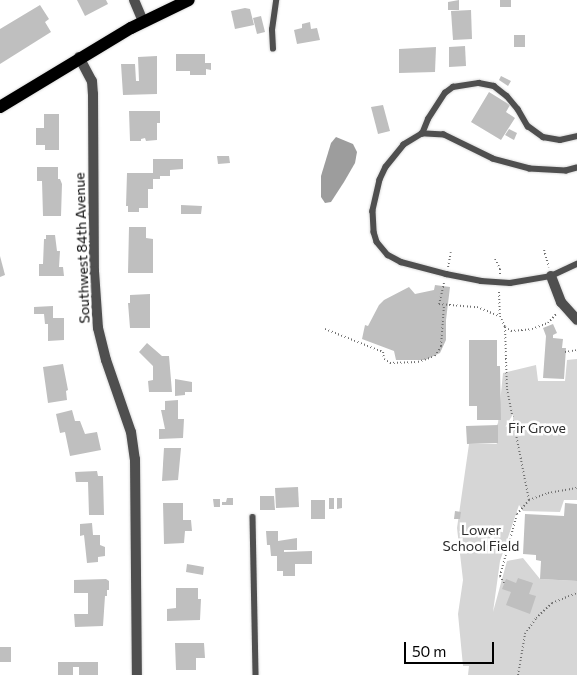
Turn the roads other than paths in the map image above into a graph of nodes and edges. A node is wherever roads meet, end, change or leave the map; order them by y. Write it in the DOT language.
graph roads {
  1 [pos="134,0"];
  2 [pos="189,0"];
  3 [pos="276,0"];
  4 [pos="144,21"];
  5 [pos="273,49"];
  6 [pos="79,57"];
  7 [pos="0,107"];
  8 [pos="422,134"];
  9 [pos="577,136"];
  10 [pos="577,168"];
  11 [pos="577,264"];
  12 [pos="551,276"];
  13 [pos="577,320"];
  14 [pos="253,517"];
  15 [pos="137,675"];
  16 [pos="256,675"];
  1 -- 4 [label="street"];
  2 -- 4 [label="main road"];
  3 -- 5 [label="lane"];
  4 -- 6 [label="main road"];
  6 -- 7 [label="main road"];
  6 -- 15 [label="street, Southwest 84th Avenue"];
  8 -- 9 [label="lane"];
  8 -- 10 [label="lane"];
  8 -- 12 [label="lane"];
  11 -- 12 [label="lane"];
  12 -- 13 [label="street"];
  14 -- 16 [label="lane"];
}
